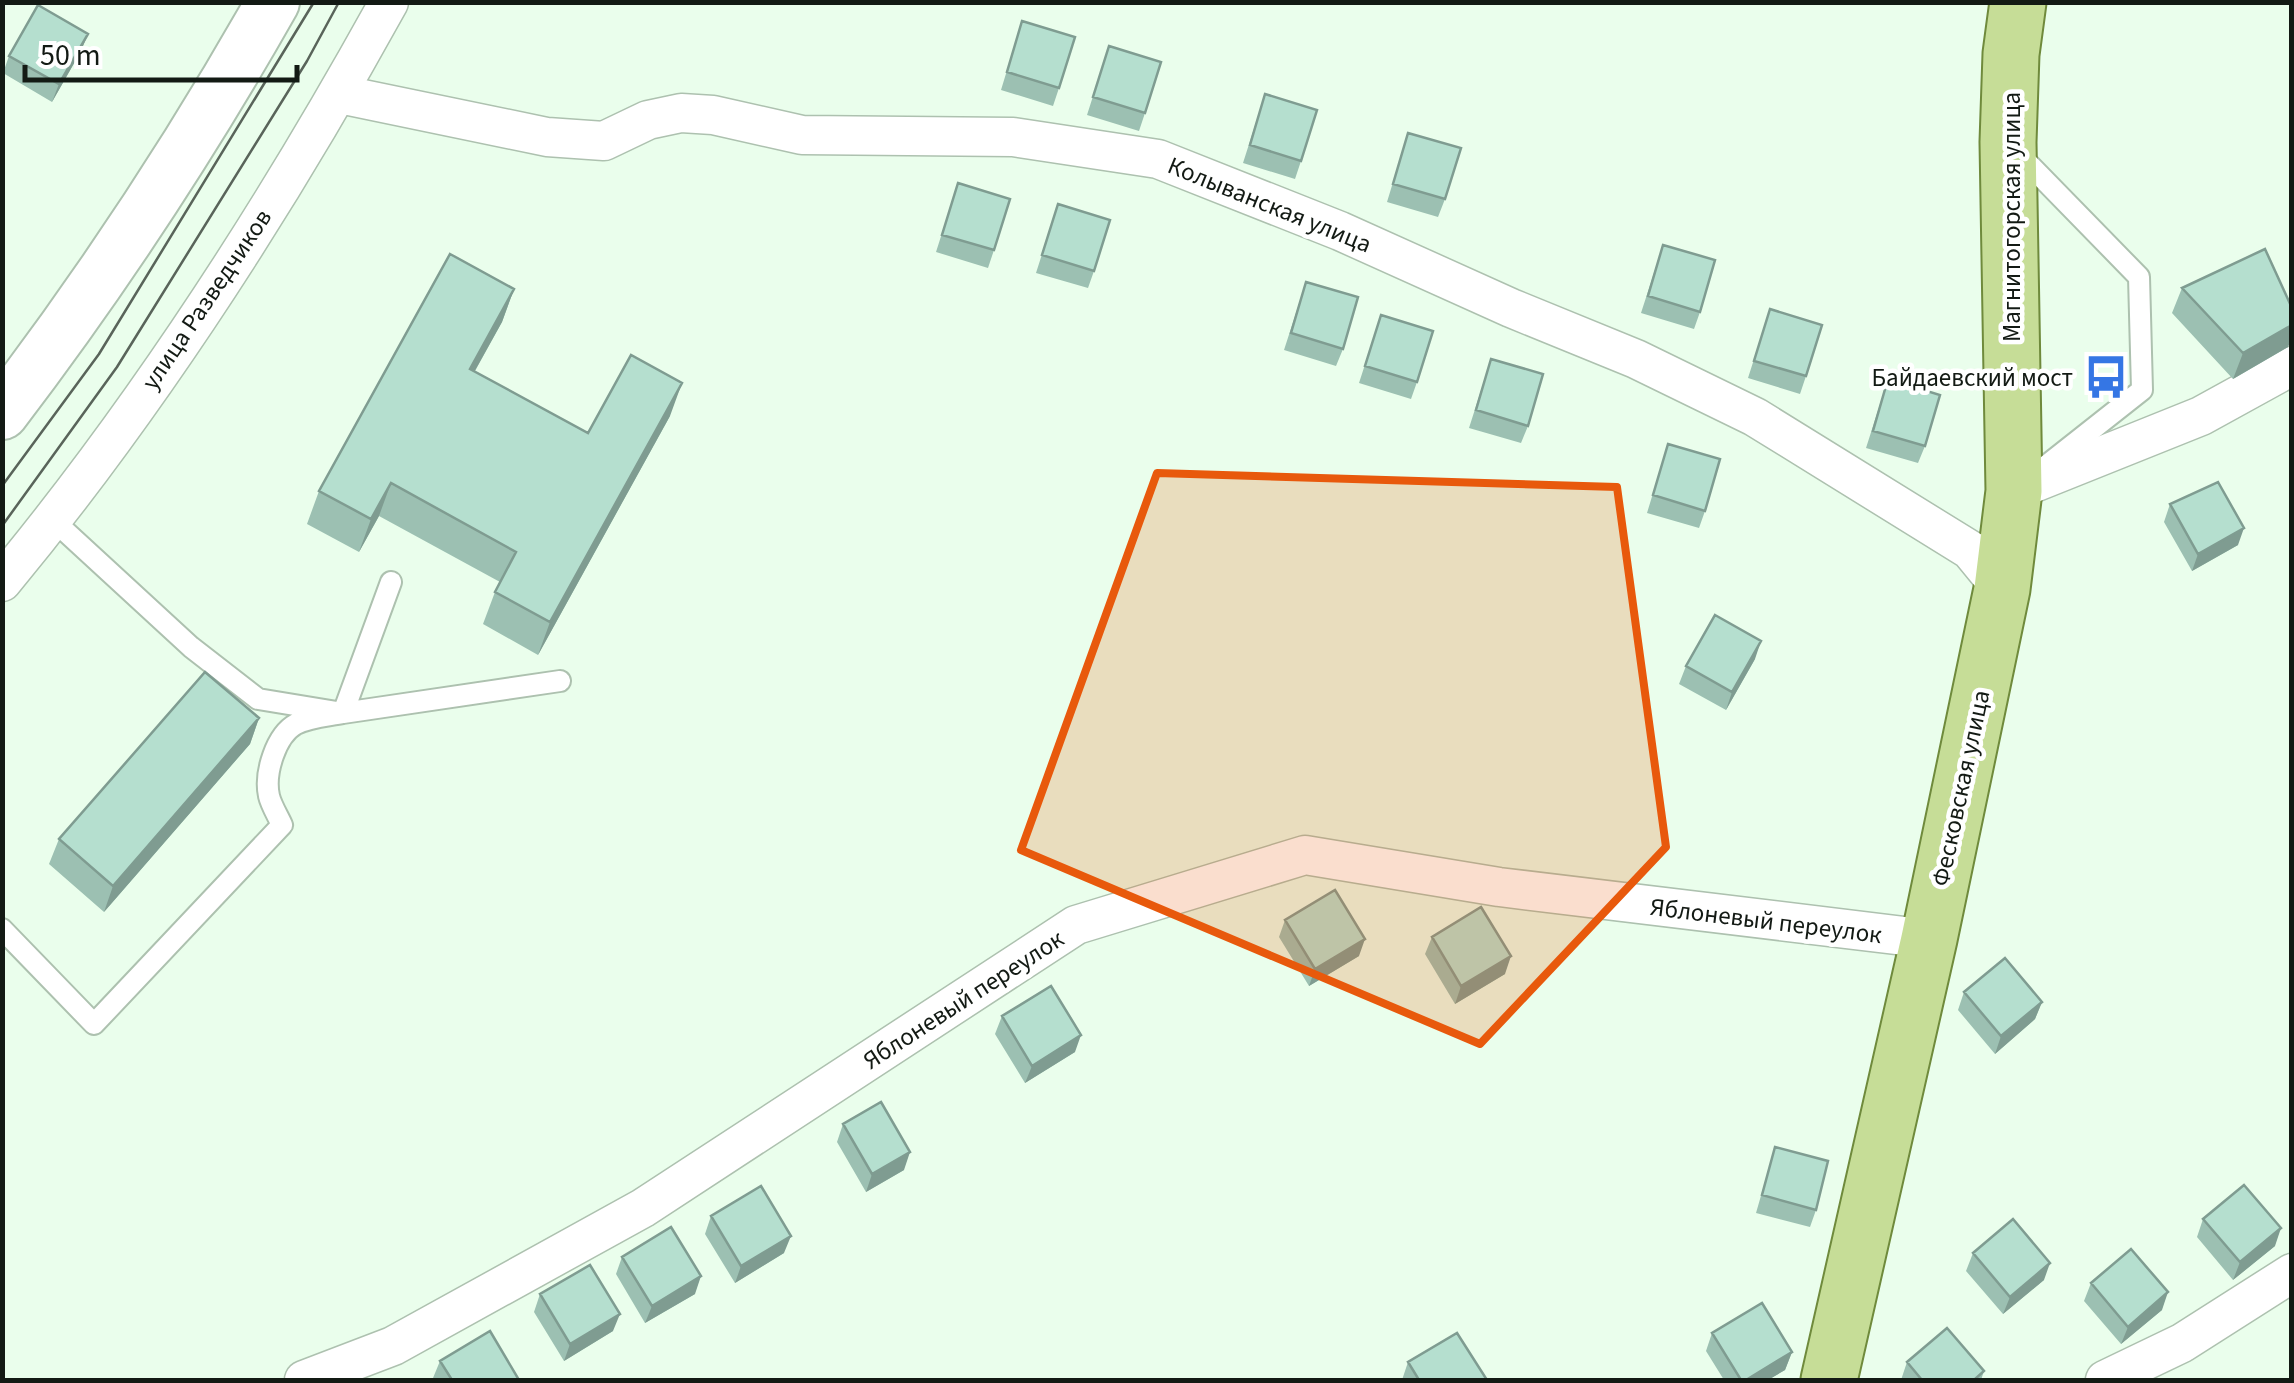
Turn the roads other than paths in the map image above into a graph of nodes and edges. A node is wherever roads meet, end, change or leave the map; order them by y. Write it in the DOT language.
graph roads {
  1 [pos="274,2"];
  2 [pos="389,2"];
  3 [pos="2018,2"];
  4 [pos="338,94"];
  5 [pos="2008,142"];
  6 [pos="2292,366"];
  7 [pos="2,413"];
  8 [pos="2014,491"];
  9 [pos="54,520"];
  10 [pos="2,582"];
  11 [pos="390,582"];
  12 [pos="2002,589"];
  13 [pos="560,681"];
  14 [pos="343,713"];
  15 [pos="2,928"];
  16 [pos="1928,939"];
  17 [pos="2292,1274"];
  18 [pos="304,1380"];
  19 [pos="1829,1380"];
  20 [pos="2104,1380"];
  1 -- 7 [label="main road"];
  2 -- 4 [label="street, улица Разведчиков"];
  3 -- 5 [label="main road, Магнитогорская улица"];
  4 -- 9 [label="street, улица Разведчиков"];
  4 -- 12 [label="street, Колыванская улица"];
  5 -- 8 [label="main road, Магнитогорская улица"];
  5 -- 8 [label="lane"];
  6 -- 8 [label="street"];
  8 -- 12 [label="main road, Фесковская улица"];
  9 -- 10 [label="street, улица Разведчиков"];
  9 -- 14 [label="lane"];
  11 -- 14 [label="lane"];
  12 -- 16 [label="main road, Фесковская улица"];
  13 -- 14 [label="lane"];
  14 -- 15 [label="lane"];
  16 -- 18 [label="street, Яблоневый переулок"];
  16 -- 19 [label="main road, Фесковская улица"];
  17 -- 20 [label="street"];
}
